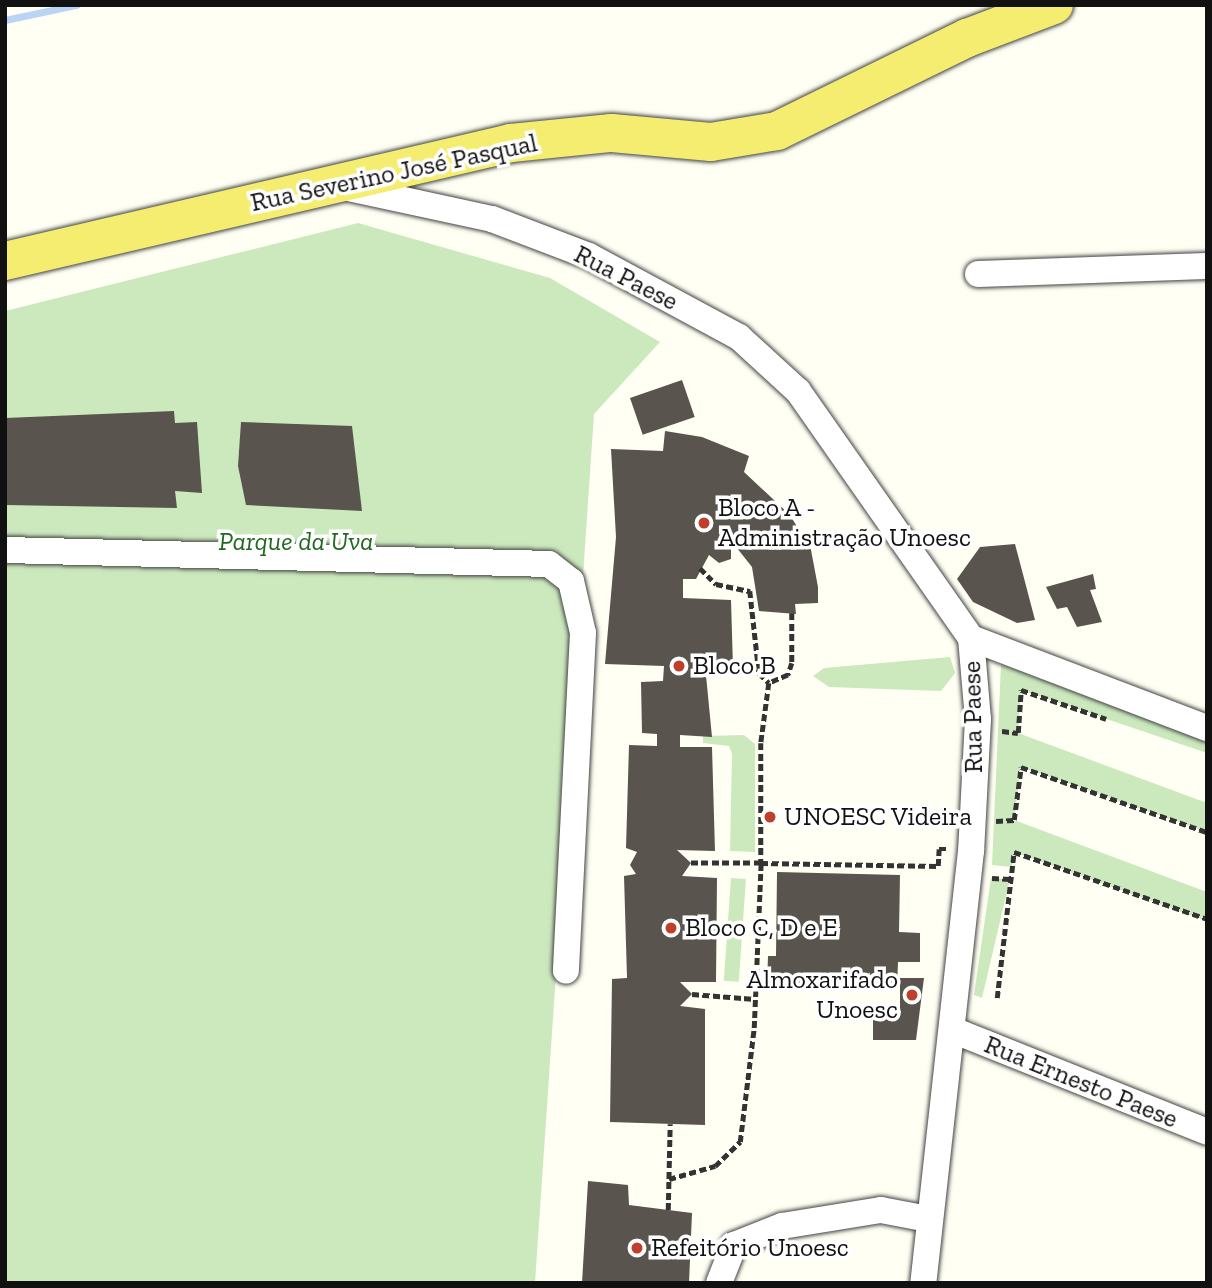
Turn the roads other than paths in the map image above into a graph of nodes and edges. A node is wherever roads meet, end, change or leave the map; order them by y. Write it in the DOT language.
graph roads {
  1 [pos="1054,5"];
  2 [pos="326,182"];
  3 [pos="5,261"];
  4 [pos="1207,266"];
  5 [pos="978,274"];
  6 [pos="5,550"];
  7 [pos="971,638"];
  8 [pos="1207,728"];
  9 [pos="566,971"];
  10 [pos="955,1031"];
  11 [pos="1207,1132"];
  12 [pos="928,1219"];
  13 [pos="719,1283"];
  14 [pos="923,1283"];
  1 -- 2 [label="main road, Rua Severino José Pasqual"];
  2 -- 3 [label="main road, Rua Severino José Pasqual"];
  2 -- 7 [label="street, Rua Paese"];
  4 -- 5 [label="street"];
  6 -- 9 [label="street"];
  7 -- 8 [label="street"];
  7 -- 10 [label="street, Rua Paese"];
  10 -- 11 [label="street, Rua Ernesto Paese"];
  10 -- 12 [label="street, Rua Paese"];
  12 -- 13 [label="street"];
  12 -- 14 [label="street, Rua Paese"];
}
